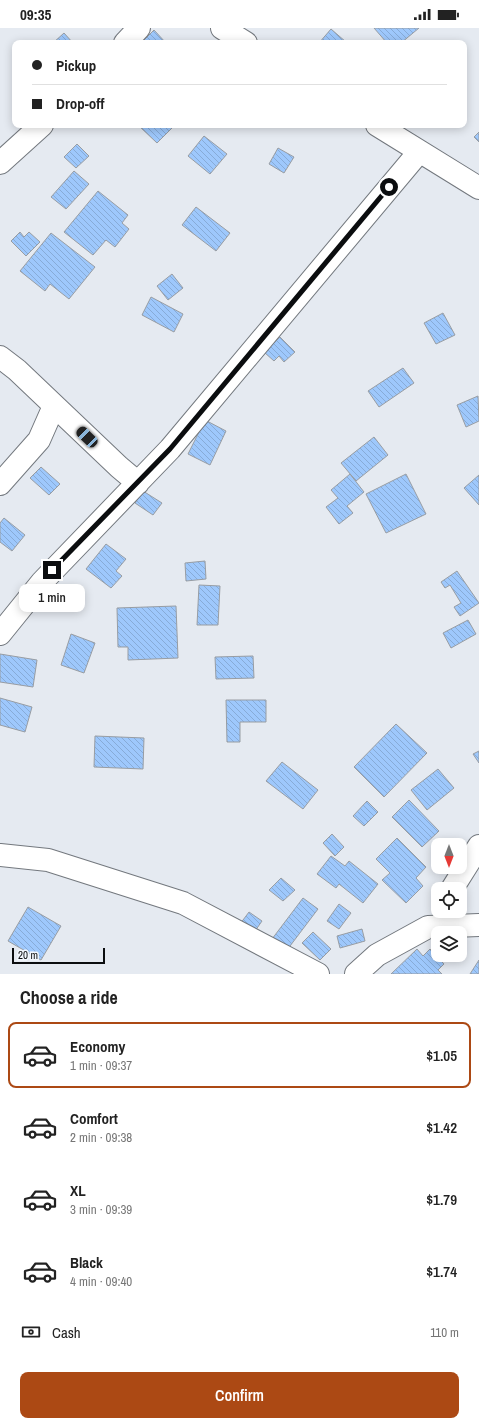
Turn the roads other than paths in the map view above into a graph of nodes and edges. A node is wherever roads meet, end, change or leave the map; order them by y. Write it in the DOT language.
graph roads {
  1 [pos="139,28"];
  2 [pos="222,28"];
  3 [pos="128,40"];
  4 [pos="241,40"];
  5 [pos="39,128"];
  6 [pos="382,128"];
  7 [pos="419,152"];
  8 [pos="0,163"];
  9 [pos="479,188"];
  10 [pos="0,357"];
  11 [pos="54,406"];
  12 [pos="138,482"];
  13 [pos="0,484"];
  14 [pos="0,634"];
  15 [pos="479,846"];
  16 [pos="0,855"];
  17 [pos="456,882"];
  18 [pos="433,919"];
  19 [pos="479,925"];
  20 [pos="318,974"];
  21 [pos="356,974"];
  1 -- 3 [label="street"];
  2 -- 4 [label="street"];
  5 -- 8 [label="street"];
  6 -- 7 [label="street"];
  7 -- 9 [label="street"];
  7 -- 12 [label="street"];
  10 -- 11 [label="street"];
  11 -- 12 [label="street"];
  11 -- 13 [label="street"];
  12 -- 14 [label="street"];
  15 -- 17 [label="street"];
  16 -- 20 [label="street"];
  18 -- 19 [label="street"];
  18 -- 21 [label="street"];
}
